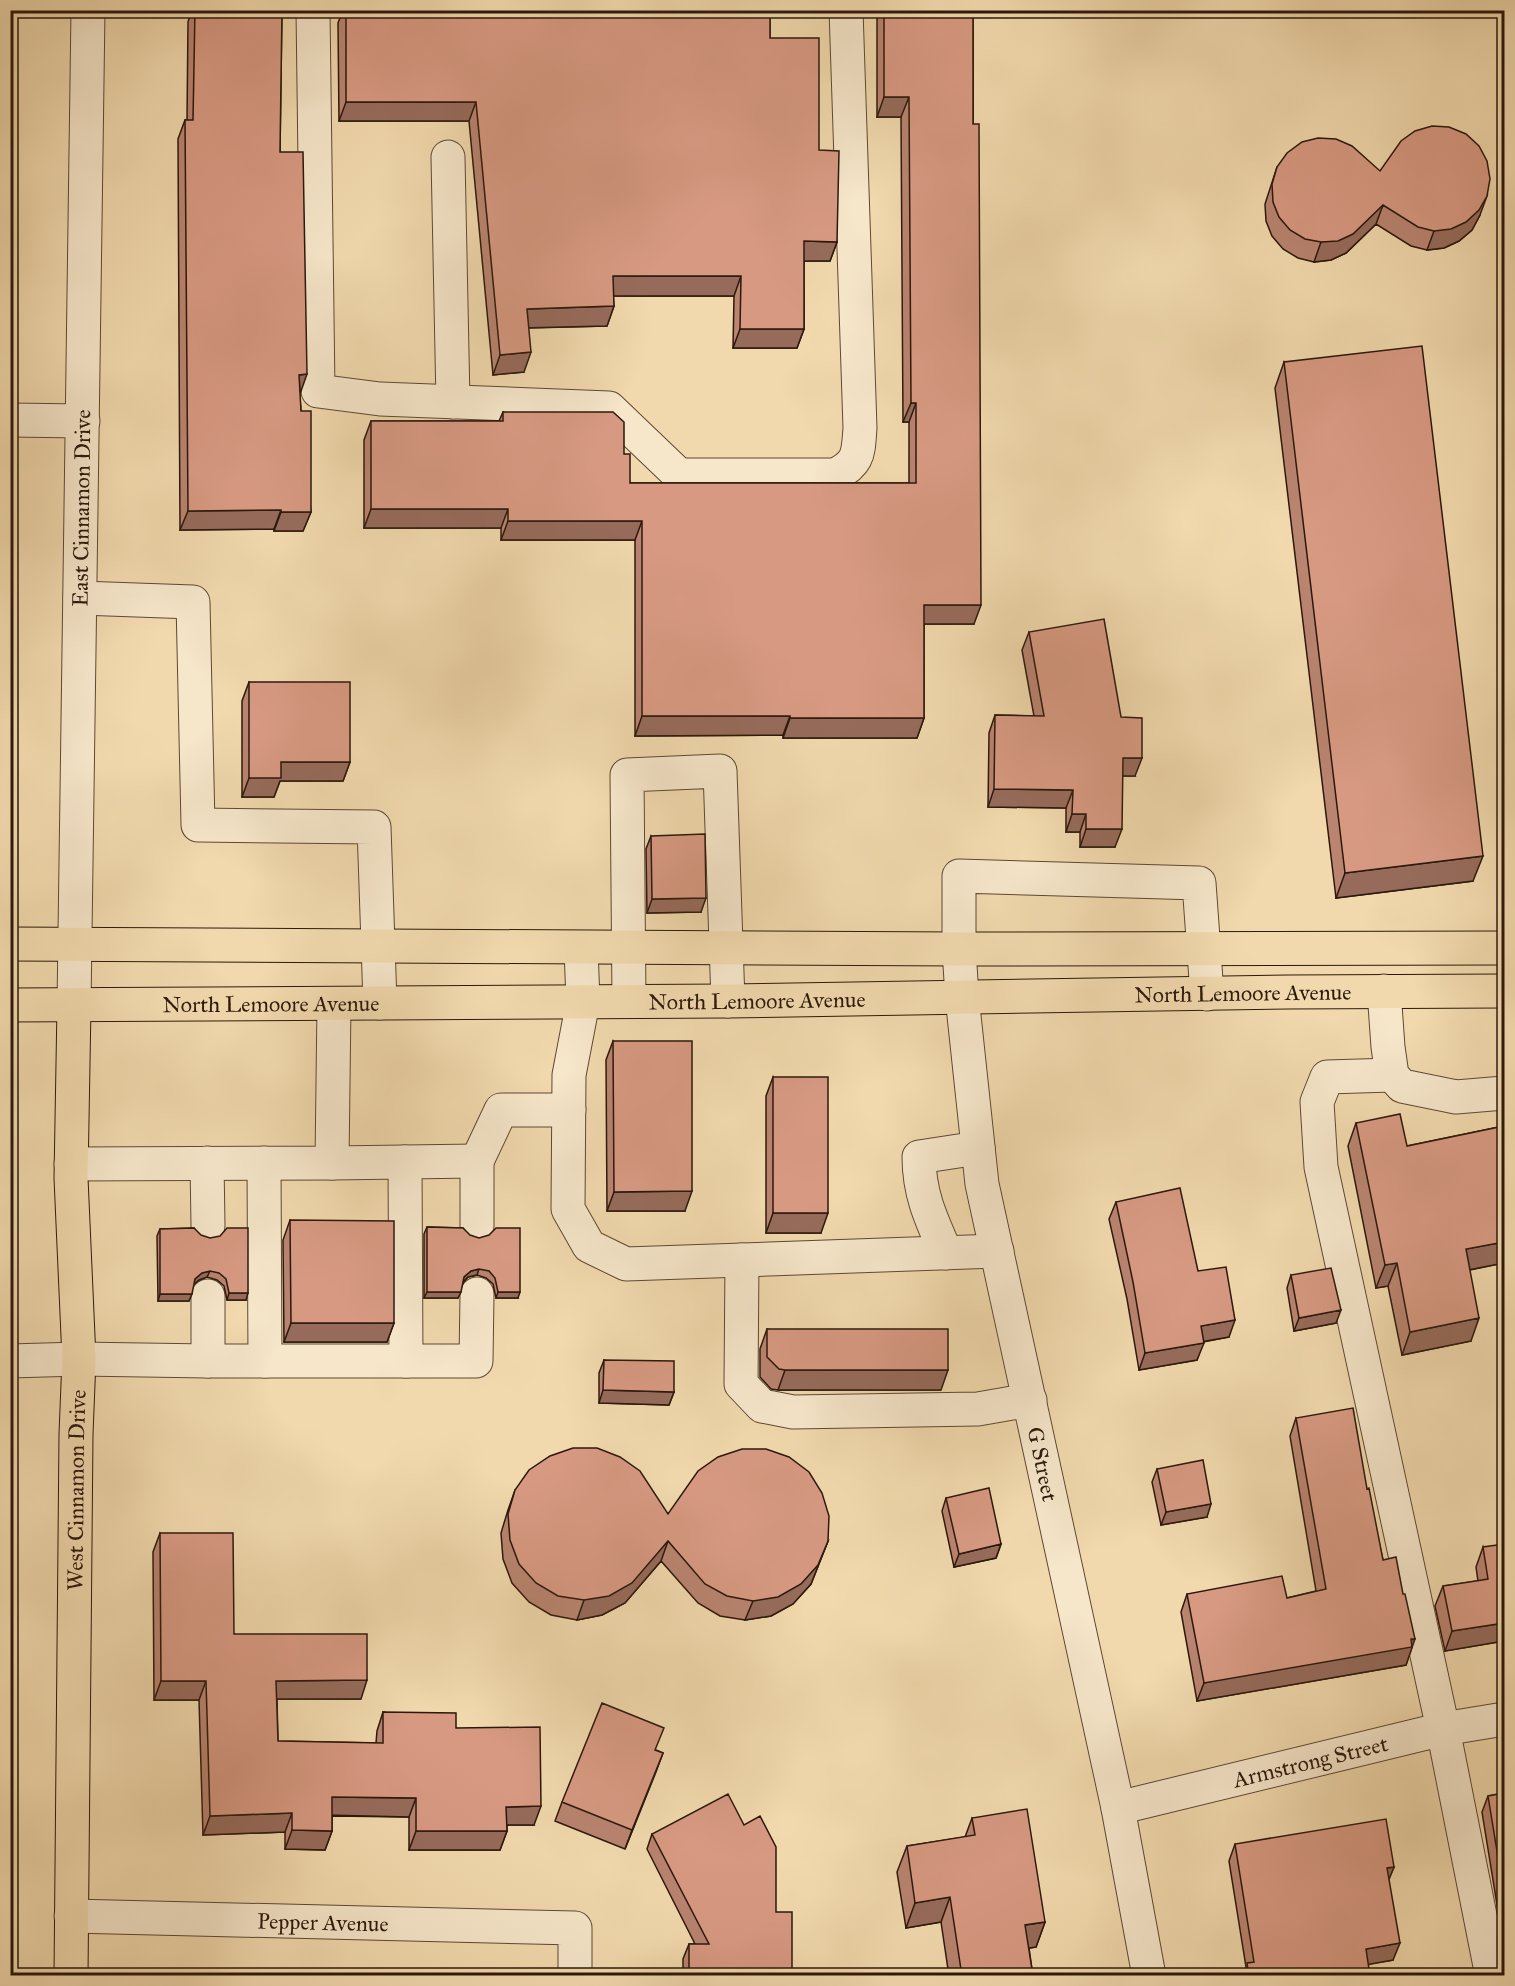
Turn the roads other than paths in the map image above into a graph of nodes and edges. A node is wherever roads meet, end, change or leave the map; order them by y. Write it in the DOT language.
graph roads {
  1 [pos="88,10"];
  2 [pos="313,10"];
  3 [pos="846,10"];
  4 [pos="448,157"];
  5 [pos="453,402"];
  6 [pos="10,420"];
  7 [pos="83,421"];
  8 [pos="80,598"];
  9 [pos="10,944"];
  10 [pos="75,946"];
  11 [pos="378,946"];
  12 [pos="581,948"];
  13 [pos="630,948"];
  14 [pos="727,948"];
  15 [pos="1504,948"];
  16 [pos="959,949"];
  17 [pos="1203,949"];
  18 [pos="1384,991"];
  19 [pos="1504,991"];
  20 [pos="1207,994"];
  21 [pos="962,997"];
  22 [pos="629,1001"];
  23 [pos="728,1001"];
  24 [pos="583,1002"];
  25 [pos="380,1003"];
  26 [pos="334,1004"];
  27 [pos="10,1005"];
  28 [pos="74,1006"];
  29 [pos="1392,1076"];
  30 [pos="1504,1093"];
  31 [pos="569,1110"];
  32 [pos="978,1148"];
  33 [pos="477,1161"];
  34 [pos="332,1162"];
  35 [pos="405,1162"];
  36 [pos="207,1163"];
  37 [pos="264,1163"];
  38 [pos="71,1164"];
  39 [pos="207,1226"];
  40 [pos="477,1226"];
  41 [pos="997,1251"];
  42 [pos="946,1253"];
  43 [pos="742,1260"];
  44 [pos="477,1294"];
  45 [pos="207,1296"];
  46 [pos="79,1359"];
  47 [pos="10,1361"];
  48 [pos="207,1361"];
  49 [pos="265,1361"];
  50 [pos="406,1361"];
  51 [pos="1029,1400"];
  52 [pos="1504,1719"];
  53 [pos="1443,1729"];
  54 [pos="1118,1808"];
  55 [pos="71,1916"];
  56 [pos="71,1976"];
  57 [pos="575,1976"];
  58 [pos="1149,1976"];
  59 [pos="1492,1976"];
  1 -- 7 [label="street, East Cinnamon Drive"];
  2 -- 5 [label="street"];
  3 -- 5 [label="street"];
  4 -- 5 [label="street"];
  6 -- 7 [label="street"];
  7 -- 8 [label="street, East Cinnamon Drive"];
  8 -- 10 [label="street, East Cinnamon Drive"];
  8 -- 11 [label="street"];
  9 -- 10 [label="main road, North Lemoore Avenue"];
  10 -- 11 [label="main road, North Lemoore Avenue"];
  10 -- 28 [label="street, East Cinnamon Drive"];
  11 -- 12 [label="main road, North Lemoore Avenue"];
  11 -- 25 [label="street"];
  12 -- 13 [label="main road, North Lemoore Avenue"];
  12 -- 24 [label="street"];
  13 -- 14 [label="main road, North Lemoore Avenue"];
  13 -- 14 [label="street"];
  13 -- 22 [label="street"];
  14 -- 16 [label="main road, North Lemoore Avenue"];
  14 -- 23 [label="street"];
  15 -- 17 [label="main road, North Lemoore Avenue"];
  16 -- 17 [label="main road, North Lemoore Avenue"];
  16 -- 17 [label="street, G Street"];
  16 -- 21 [label="street, G Street"];
  17 -- 20 [label="street"];
  18 -- 19 [label="main road, North Lemoore Avenue"];
  18 -- 20 [label="main road, North Lemoore Avenue"];
  18 -- 29 [label="street"];
  20 -- 21 [label="main road, North Lemoore Avenue"];
  21 -- 23 [label="main road, North Lemoore Avenue"];
  21 -- 32 [label="street, G Street"];
  22 -- 23 [label="main road, North Lemoore Avenue"];
  22 -- 24 [label="main road, North Lemoore Avenue"];
  24 -- 25 [label="main road, North Lemoore Avenue"];
  24 -- 31 [label="street"];
  25 -- 26 [label="main road, North Lemoore Avenue"];
  26 -- 28 [label="main road, North Lemoore Avenue"];
  26 -- 34 [label="street"];
  27 -- 28 [label="main road, North Lemoore Avenue"];
  28 -- 38 [label="main road, West Cinnamon Drive"];
  29 -- 30 [label="street"];
  29 -- 53 [label="street"];
  31 -- 33 [label="street"];
  31 -- 43 [label="street"];
  32 -- 41 [label="street, G Street"];
  32 -- 42 [label="street"];
  33 -- 35 [label="street"];
  33 -- 40 [label="street"];
  34 -- 35 [label="street"];
  34 -- 37 [label="street"];
  35 -- 50 [label="street"];
  36 -- 37 [label="street"];
  36 -- 38 [label="street"];
  36 -- 39 [label="street"];
  37 -- 49 [label="street"];
  38 -- 46 [label="main road, West Cinnamon Drive"];
  41 -- 42 [label="street"];
  41 -- 51 [label="street, G Street"];
  42 -- 43 [label="street"];
  43 -- 51 [label="street"];
  44 -- 50 [label="street"];
  45 -- 48 [label="street"];
  46 -- 47 [label="street"];
  46 -- 48 [label="street"];
  46 -- 55 [label="main road, West Cinnamon Drive"];
  48 -- 49 [label="street"];
  49 -- 50 [label="street"];
  51 -- 54 [label="street, G Street"];
  52 -- 53 [label="street, Armstrong Street"];
  53 -- 54 [label="street, Armstrong Street"];
  53 -- 59 [label="street"];
  54 -- 58 [label="street, G Street"];
  55 -- 56 [label="main road, West Cinnamon Drive"];
  55 -- 57 [label="street, Pepper Avenue"];
}
